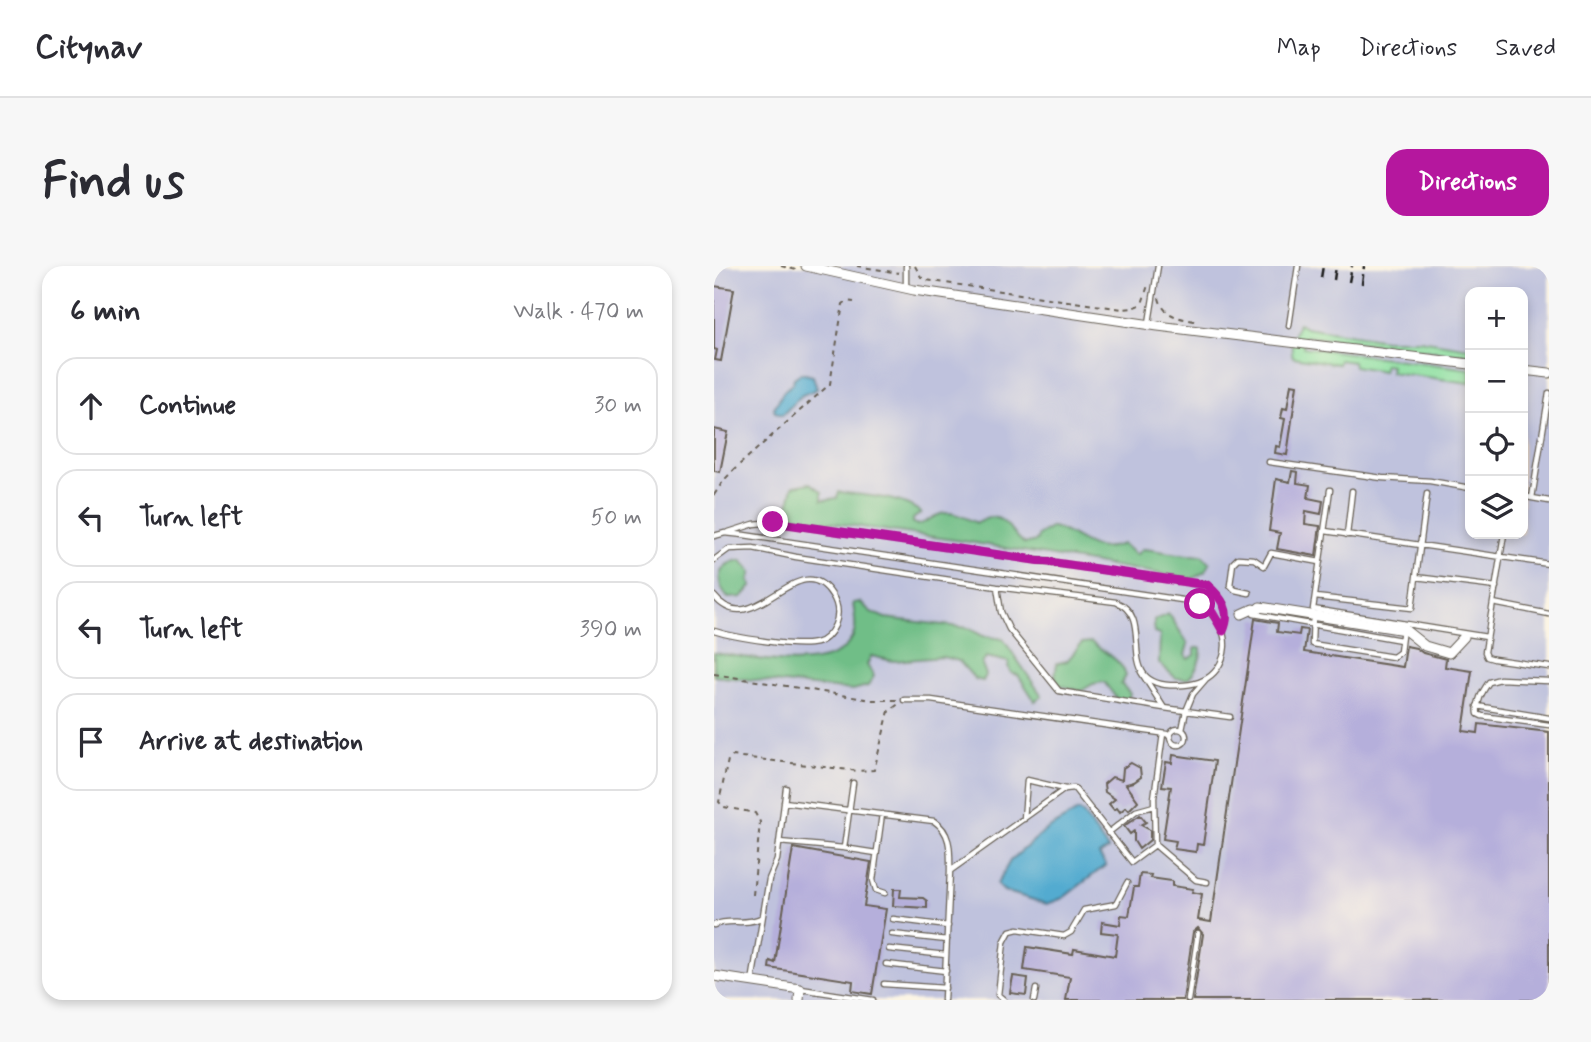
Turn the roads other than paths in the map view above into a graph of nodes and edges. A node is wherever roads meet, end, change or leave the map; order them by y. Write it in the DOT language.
graph roads {
  1 [pos="807,266"];
  2 [pos="906,266"];
  3 [pos="1158,266"];
  4 [pos="1298,266"];
  5 [pos="906,289"];
  6 [pos="1149,324"];
  7 [pos="1289,326"];
  8 [pos="1465,363"];
  9 [pos="1528,371"];
  10 [pos="1549,373"];
  11 [pos="1549,393"];
  12 [pos="1269,462"];
  13 [pos="1465,487"];
  14 [pos="1330,490"];
  15 [pos="1352,491"];
  16 [pos="1427,494"];
  17 [pos="1528,497"];
  18 [pos="1532,498"];
  19 [pos="1549,501"];
  20 [pos="1325,531"];
  21 [pos="725,533"];
  22 [pos="1347,535"];
  23 [pos="714,536"];
  24 [pos="1503,539"];
  25 [pos="1420,546"];
  26 [pos="1501,557"];
  27 [pos="714,560"];
  28 [pos="1320,562"];
  29 [pos="1549,564"];
  30 [pos="1416,577"];
  31 [pos="997,587"];
  32 [pos="1496,587"];
  33 [pos="1249,593"];
  34 [pos="714,596"];
  35 [pos="1315,597"];
  36 [pos="1493,603"];
  37 [pos="1244,613"];
  38 [pos="1549,614"];
  39 [pos="1312,616"];
  40 [pos="714,631"];
  41 [pos="1223,631"];
  42 [pos="1402,631"];
  43 [pos="1464,637"];
  44 [pos="1487,637"];
  45 [pos="1549,667"];
  46 [pos="1139,668"];
  47 [pos="1207,679"];
  48 [pos="1549,681"];
  49 [pos="904,700"];
  50 [pos="1478,706"];
  51 [pos="1164,708"];
  52 [pos="1186,711"];
  53 [pos="1230,717"];
  54 [pos="1549,718"];
  55 [pos="1549,725"];
  56 [pos="1182,730"];
  57 [pos="1163,734"];
  58 [pos="1170,737"];
  59 [pos="853,783"];
  60 [pos="786,788"];
  61 [pos="1065,789"];
  62 [pos="784,802"];
  63 [pos="1154,806"];
  64 [pos="849,809"];
  65 [pos="882,814"];
  66 [pos="1024,819"];
  67 [pos="1108,832"];
  68 [pos="779,842"];
  69 [pos="1155,845"];
  70 [pos="844,848"];
  71 [pos="876,853"];
  72 [pos="950,871"];
  73 [pos="1207,882"];
  74 [pos="1127,883"];
  75 [pos="885,893"];
  76 [pos="762,917"];
  77 [pos="893,919"];
  78 [pos="714,925"];
  79 [pos="948,926"];
  80 [pos="1198,933"];
  81 [pos="892,934"];
  82 [pos="947,940"];
  83 [pos="889,949"];
  84 [pos="946,955"];
  85 [pos="886,964"];
  86 [pos="946,971"];
  87 [pos="714,976"];
  88 [pos="752,982"];
  89 [pos="884,984"];
  90 [pos="945,988"];
  91 [pos="800,989"];
  92 [pos="1036,989"];
  93 [pos="799,1000"];
  94 [pos="873,1000"];
  95 [pos="944,1000"];
  96 [pos="1003,1000"];
  97 [pos="1034,1000"];
  98 [pos="1188,1000"];
  1 -- 5 [label="street"];
  2 -- 5 [label="lane"];
  3 -- 6 [label="lane"];
  4 -- 7 [label="lane"];
  5 -- 6 [label="street"];
  6 -- 8 [label="street"];
  9 -- 10 [label="street"];
  11 -- 18 [label="lane"];
  12 -- 13 [label="lane"];
  14 -- 20 [label="lane"];
  15 -- 22 [label="lane"];
  16 -- 25 [label="lane"];
  17 -- 18 [label="lane"];
  18 -- 19 [label="lane"];
  20 -- 22 [label="lane"];
  20 -- 28 [label="lane"];
  21 -- 23 [label="lane"];
  21 -- 41 [label="lane"];
  21 -- 41 [label="lane"];
  22 -- 25 [label="lane"];
  24 -- 26 [label="lane"];
  25 -- 26 [label="lane"];
  25 -- 30 [label="lane"];
  26 -- 29 [label="lane"];
  26 -- 32 [label="lane"];
  27 -- 31 [label="lane"];
  28 -- 33 [label="lane"];
  28 -- 35 [label="lane"];
  30 -- 32 [label="lane"];
  30 -- 35 [label="lane"];
  31 -- 46 [label="lane"];
  31 -- 51 [label="lane"];
  32 -- 36 [label="lane"];
  34 -- 40 [label="lane"];
  35 -- 39 [label="lane"];
  36 -- 38 [label="lane"];
  36 -- 44 [label="lane"];
  37 -- 39 [label="street"];
  39 -- 42 [label="street"];
  39 -- 42 [label="lane"];
  41 -- 47 [label="lane"];
  42 -- 43 [label="street"];
  42 -- 44 [label="lane"];
  44 -- 45 [label="lane"];
  46 -- 47 [label="lane"];
  46 -- 51 [label="lane"];
  47 -- 52 [label="lane"];
  48 -- 50 [label="lane"];
  49 -- 57 [label="lane"];
  50 -- 54 [label="lane"];
  50 -- 55 [label="lane"];
  51 -- 52 [label="lane"];
  52 -- 53 [label="lane"];
  52 -- 56 [label="lane"];
  56 -- 58 [label="lane"];
  56 -- 58 [label="lane"];
  57 -- 58 [label="lane"];
  57 -- 63 [label="lane"];
  59 -- 64 [label="lane"];
  60 -- 62 [label="lane"];
  61 -- 66 [label="lane"];
  61 -- 66 [label="lane"];
  61 -- 67 [label="lane"];
  62 -- 64 [label="lane"];
  62 -- 68 [label="lane"];
  63 -- 67 [label="lane"];
  63 -- 69 [label="lane"];
  64 -- 65 [label="lane"];
  64 -- 70 [label="lane"];
  65 -- 71 [label="lane"];
  65 -- 72 [label="lane"];
  66 -- 72 [label="lane"];
  67 -- 69 [label="lane"];
  68 -- 70 [label="lane"];
  68 -- 76 [label="lane"];
  69 -- 73 [label="lane"];
  70 -- 71 [label="lane"];
  71 -- 75 [label="lane"];
  72 -- 79 [label="lane"];
  74 -- 96 [label="lane"];
  76 -- 78 [label="lane"];
  76 -- 88 [label="lane"];
  77 -- 79 [label="lane"];
  79 -- 82 [label="lane"];
  80 -- 98 [label="lane"];
  81 -- 82 [label="lane"];
  82 -- 84 [label="lane"];
  83 -- 84 [label="lane"];
  84 -- 86 [label="lane"];
  85 -- 86 [label="lane"];
  86 -- 90 [label="lane"];
  87 -- 88 [label="street"];
  88 -- 91 [label="street"];
  89 -- 90 [label="lane"];
  90 -- 95 [label="lane"];
  91 -- 93 [label="street"];
  91 -- 94 [label="lane"];
  92 -- 97 [label="lane"];
}
